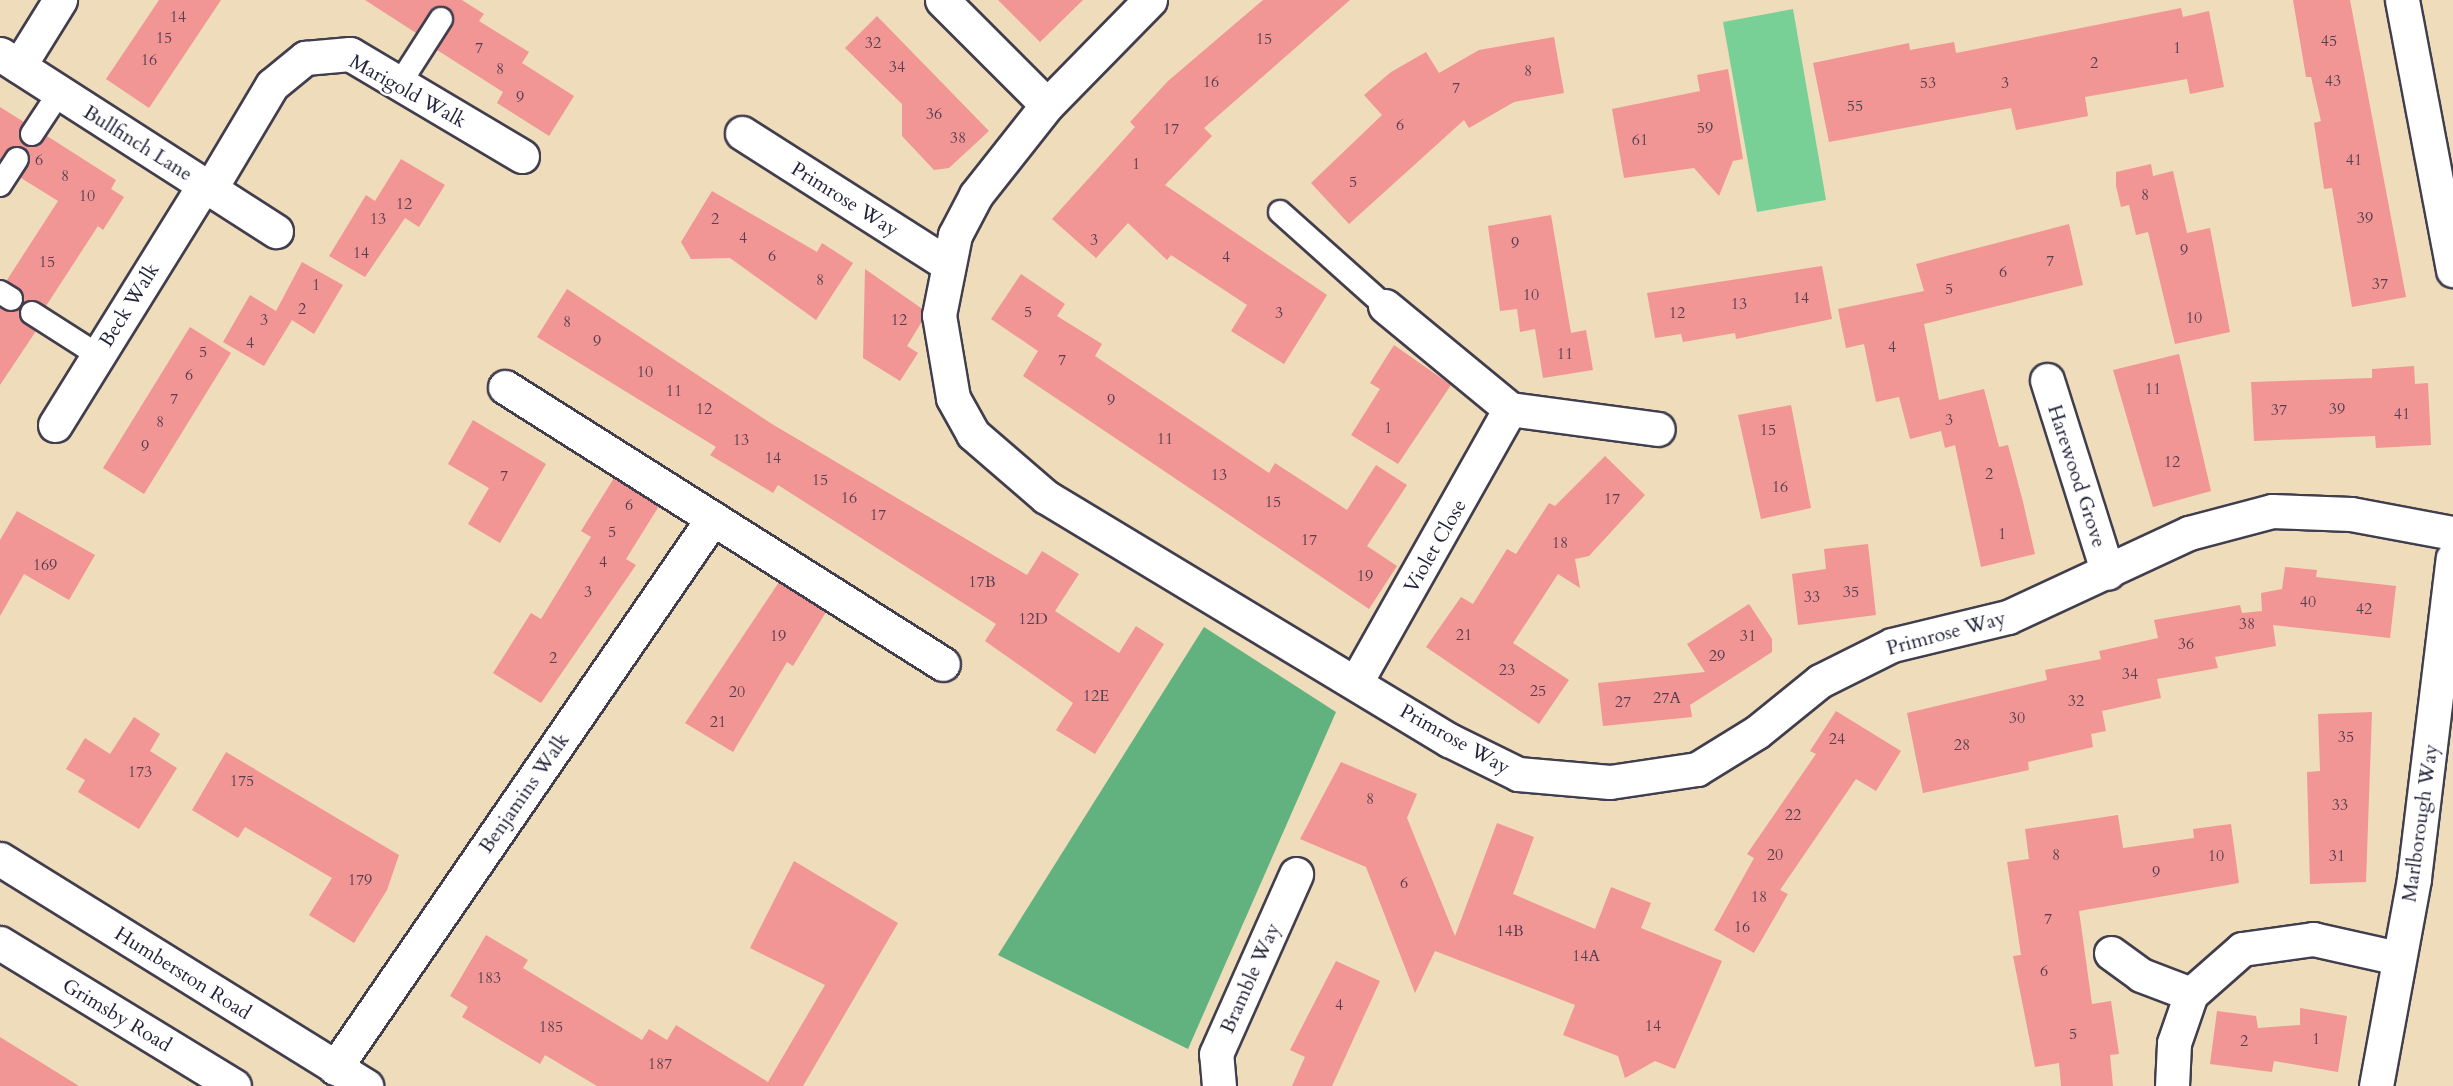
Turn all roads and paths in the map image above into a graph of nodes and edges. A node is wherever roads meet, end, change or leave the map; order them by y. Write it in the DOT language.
graph roads {
  1 [pos="60,0"];
  2 [pos="942,0"];
  3 [pos="1150,0"];
  4 [pos="2402,0"];
  5 [pos="441,19"];
  6 [pos="9,60"];
  7 [pos="400,83"];
  8 [pos="59,93"];
  9 [pos="1047,105"];
  10 [pos="742,133"];
  11 [pos="32,134"];
  12 [pos="522,156"];
  13 [pos="17,159"];
  14 [pos="0,185"];
  15 [pos="207,187"];
  16 [pos="1280,212"];
  17 [pos="276,231"];
  18 [pos="948,264"];
  19 [pos="2453,270"];
  20 [pos="1385,306"];
  21 [pos="32,313"];
  22 [pos="98,355"];
  23 [pos="2047,380"];
  24 [pos="506,387"];
  25 [pos="1510,409"];
  26 [pos="55,425"];
  27 [pos="1658,429"];
  28 [pos="713,518"];
  29 [pos="2453,533"];
  30 [pos="2453,558"];
  31 [pos="2108,573"];
  32 [pos="944,664"];
  33 [pos="1356,682"];
  34 [pos="0,859"];
  35 [pos="1296,874"];
  36 [pos="0,943"];
  37 [pos="2111,954"];
  38 [pos="2398,957"];
  39 [pos="2191,994"];
  40 [pos="335,1068"];
  41 [pos="234,1086"];
  42 [pos="366,1086"];
  43 [pos="1219,1086"];
  44 [pos="2172,1086"];
  45 [pos="2376,1086"];
  1 -- 6 [label="street"];
  2 -- 9 [label="street"];
  3 -- 9 [label="street, Primrose Way"];
  4 -- 19 [label="street"];
  5 -- 7 [label="lane"];
  6 -- 8 [label="street, Bullfinch Lane"];
  7 -- 12 [label="street, Marigold Walk"];
  7 -- 15 [label="street, Marigold Walk"];
  8 -- 11 [label="lane"];
  8 -- 15 [label="street, Bullfinch Lane"];
  9 -- 18 [label="street, Primrose Way"];
  10 -- 18 [label="street, Primrose Way"];
  13 -- 14 [label="lane"];
  15 -- 17 [label="street, Bullfinch Lane"];
  15 -- 22 [label="street, Beck Walk"];
  16 -- 20 [label="lane"];
  18 -- 33 [label="street, Primrose Way"];
  20 -- 25 [label="street"];
  21 -- 22 [label="lane"];
  22 -- 26 [label="street, Beck Walk"];
  23 -- 31 [label="street, Harewood Grove"];
  24 -- 28 [label="street"];
  25 -- 27 [label="street"];
  25 -- 33 [label="street, Violet Close"];
  28 -- 32 [label="street"];
  28 -- 40 [label="street, Benjamins Walk"];
  29 -- 31 [label="street, Primrose Way"];
  30 -- 38 [label="street, Marlborough Way"];
  31 -- 33 [label="street, Primrose Way"];
  34 -- 40 [label="street, Humberston Road"];
  35 -- 43 [label="street, Bramble Way"];
  36 -- 41 [label="street, Grimsby Road"];
  37 -- 39 [label="street"];
  38 -- 39 [label="street"];
  38 -- 45 [label="street, Marlborough Way"];
  39 -- 44 [label="street"];
  40 -- 42 [label="street, Humberston Road"];
}
